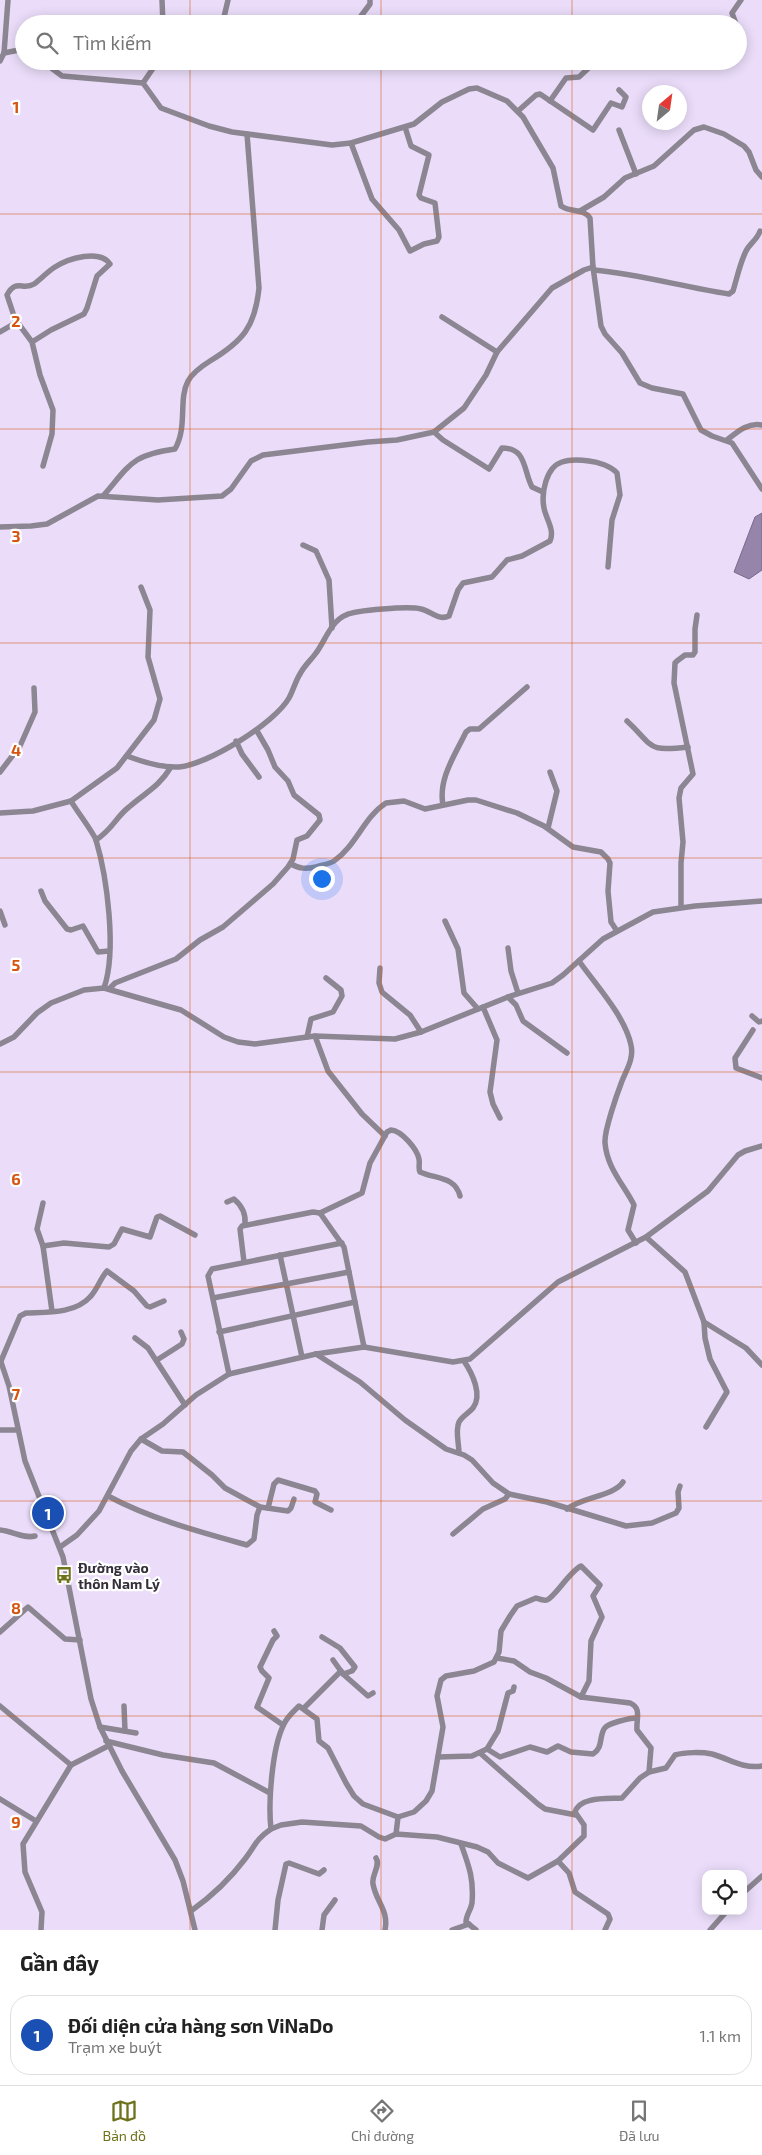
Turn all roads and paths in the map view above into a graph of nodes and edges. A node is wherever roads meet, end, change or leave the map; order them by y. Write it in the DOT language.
graph roads {
  1 [pos="8,0"];
  2 [pos="162,0"];
  3 [pos="228,0"];
  4 [pos="370,0"];
  5 [pos="741,0"];
  6 [pos="163,15"];
  7 [pos="224,15"];
  8 [pos="363,15"];
  9 [pos="733,15"];
  10 [pos="15,51"];
  11 [pos="4,53"];
  12 [pos="0,60"];
  13 [pos="54,70"];
  14 [pos="152,70"];
  15 [pos="586,70"];
  16 [pos="143,83"];
  17 [pos="618,90"];
  18 [pos="550,101"];
  19 [pos="518,111"];
  20 [pos="405,127"];
  21 [pos="619,130"];
  22 [pos="248,134"];
  23 [pos="351,143"];
  24 [pos="636,174"];
  25 [pos="762,177"];
  26 [pos="580,211"];
  27 [pos="760,231"];
  28 [pos="594,268"];
  29 [pos="442,317"];
  30 [pos="17,322"];
  31 [pos="0,332"];
  32 [pos="32,342"];
  33 [pos="497,352"];
  34 [pos="762,423"];
  35 [pos="434,432"];
  36 [pos="727,440"];
  37 [pos="43,466"];
  38 [pos="762,489"];
  39 [pos="543,492"];
  40 [pos="103,496"];
  41 [pos="0,528"];
  42 [pos="303,545"];
  43 [pos="608,567"];
  44 [pos="141,587"];
  45 [pos="697,615"];
  46 [pos="332,628"];
  47 [pos="527,687"];
  48 [pos="34,688"];
  49 [pos="627,721"];
  50 [pos="257,731"];
  51 [pos="236,741"];
  52 [pos="688,747"];
  53 [pos="127,756"];
  54 [pos="171,767"];
  55 [pos="0,772"];
  56 [pos="550,772"];
  57 [pos="259,777"];
  58 [pos="71,801"];
  59 [pos="443,805"];
  60 [pos="0,813"];
  61 [pos="548,828"];
  62 [pos="96,840"];
  63 [pos="291,864"];
  64 [pos="41,891"];
  65 [pos="762,901"];
  66 [pos="681,907"];
  67 [pos="0,911"];
  68 [pos="445,921"];
  69 [pos="5,925"];
  70 [pos="617,931"];
  71 [pos="508,948"];
  72 [pos="110,952"];
  73 [pos="579,961"];
  74 [pos="380,968"];
  75 [pos="326,978"];
  76 [pos="107,988"];
  77 [pos="518,993"];
  78 [pos="508,997"];
  79 [pos="481,1008"];
  80 [pos="752,1016"];
  81 [pos="762,1021"];
  82 [pos="753,1030"];
  83 [pos="421,1032"];
  84 [pos="315,1036"];
  85 [pos="308,1037"];
  86 [pos="0,1044"];
  87 [pos="566,1053"];
  88 [pos="762,1078"];
  89 [pos="500,1118"];
  90 [pos="385,1136"];
  91 [pos="762,1146"];
  92 [pos="460,1196"];
  93 [pos="227,1202"];
  94 [pos="44,1203"];
  95 [pos="320,1213"];
  96 [pos="245,1224"];
  97 [pos="196,1235"];
  98 [pos="646,1237"];
  99 [pos="342,1243"];
  100 [pos="636,1243"];
  101 [pos="43,1246"];
  102 [pos="280,1255"];
  103 [pos="244,1262"];
  104 [pos="349,1272"];
  105 [pos="286,1284"];
  106 [pos="213,1298"];
  107 [pos="164,1301"];
  108 [pos="355,1302"];
  109 [pos="52,1311"];
  110 [pos="293,1316"];
  111 [pos="704,1322"];
  112 [pos="181,1332"];
  113 [pos="219,1332"];
  114 [pos="134,1338"];
  115 [pos="364,1348"];
  116 [pos="316,1354"];
  117 [pos="302,1357"];
  118 [pos="0,1360"];
  119 [pos="157,1360"];
  120 [pos="464,1361"];
  121 [pos="762,1365"];
  122 [pos="229,1374"];
  123 [pos="184,1405"];
  124 [pos="706,1427"];
  125 [pos="0,1430"];
  126 [pos="18,1430"];
  127 [pos="141,1439"];
  128 [pos="459,1453"];
  129 [pos="623,1482"];
  130 [pos="680,1486"];
  131 [pos="509,1494"];
  132 [pos="108,1496"];
  133 [pos="294,1499"];
  134 [pos="260,1507"];
  135 [pos="268,1508"];
  136 [pos="567,1509"];
  137 [pos="331,1510"];
  138 [pos="0,1530"];
  139 [pos="452,1534"];
  140 [pos="35,1536"];
  141 [pos="60,1547"];
  142 [pos="274,1631"];
  143 [pos="0,1632"];
  144 [pos="322,1637"];
  145 [pos="80,1640"];
  146 [pos="497,1658"];
  147 [pos="333,1660"];
  148 [pos="342,1673"];
  149 [pos="514,1687"];
  150 [pos="373,1693"];
  151 [pos="581,1697"];
  152 [pos="0,1706"];
  153 [pos="124,1706"];
  154 [pos="304,1708"];
  155 [pos="637,1718"];
  156 [pos="283,1725"];
  157 [pos="100,1727"];
  158 [pos="125,1731"];
  159 [pos="136,1733"];
  160 [pos="107,1744"];
  161 [pos="487,1749"];
  162 [pos="480,1753"];
  163 [pos="438,1757"];
  164 [pos="71,1765"];
  165 [pos="762,1766"];
  166 [pos="650,1772"];
  167 [pos="270,1793"];
  168 [pos="0,1799"];
  169 [pos="576,1815"];
  170 [pos="398,1817"];
  171 [pos="36,1821"];
  172 [pos="271,1830"];
  173 [pos="396,1834"];
  174 [pos="461,1844"];
  175 [pos="376,1858"];
  176 [pos="558,1861"];
  177 [pos="324,1870"];
  178 [pos="762,1876"];
  179 [pos="747,1889"];
  180 [pos="335,1900"];
  181 [pos="191,1911"];
  182 [pos="724,1915"];
  183 [pos="469,1924"];
  184 [pos="713,1929"];
  185 [pos="41,1930"];
  186 [pos="196,1930"];
  187 [pos="275,1930"];
  188 [pos="322,1930"];
  189 [pos="385,1930"];
  190 [pos="452,1930"];
  191 [pos="476,1930"];
  192 [pos="605,1930"];
  1 -- 11 [label="street"];
  2 -- 6 [label="street"];
  3 -- 7 [label="street"];
  4 -- 8 [label="street"];
  5 -- 9 [label="street"];
  10 -- 11 [label="street"];
  11 -- 12 [label="street"];
  13 -- 16 [label="street"];
  14 -- 16 [label="street"];
  15 -- 18 [label="street"];
  16 -- 22 [label="street"];
  17 -- 18 [label="street"];
  18 -- 19 [label="street"];
  19 -- 20 [label="street"];
  19 -- 26 [label="street"];
  20 -- 23 [label="street"];
  20 -- 23 [label="street"];
  21 -- 24 [label="street"];
  22 -- 23 [label="street"];
  22 -- 40 [label="street"];
  24 -- 25 [label="street"];
  24 -- 26 [label="street"];
  26 -- 28 [label="street"];
  27 -- 28 [label="street"];
  28 -- 33 [label="street"];
  28 -- 36 [label="street"];
  29 -- 33 [label="street"];
  30 -- 31 [label="street"];
  30 -- 32 [label="street"];
  30 -- 32 [label="street"];
  32 -- 37 [label="street"];
  33 -- 35 [label="street"];
  34 -- 36 [label="street"];
  35 -- 39 [label="street"];
  35 -- 40 [label="street"];
  36 -- 38 [label="street"];
  39 -- 43 [label="street"];
  39 -- 46 [label="street"];
  40 -- 41 [label="street"];
  42 -- 46 [label="street"];
  44 -- 53 [label="street"];
  45 -- 52 [label="street"];
  46 -- 50 [label="street"];
  47 -- 59 [label="street"];
  48 -- 55 [label="street"];
  49 -- 52 [label="street"];
  50 -- 51 [label="street"];
  50 -- 63 [label="street"];
  51 -- 54 [label="street"];
  51 -- 57 [label="street"];
  52 -- 66 [label="street"];
  53 -- 54 [label="street"];
  53 -- 58 [label="street"];
  54 -- 62 [label="street"];
  56 -- 61 [label="street"];
  58 -- 60 [label="street"];
  58 -- 62 [label="street"];
  59 -- 61 [label="street"];
  59 -- 63 [label="street"];
  61 -- 70 [label="street"];
  62 -- 72 [label="street"];
  63 -- 76 [label="street"];
  64 -- 72 [label="street"];
  65 -- 66 [label="street"];
  66 -- 70 [label="street"];
  67 -- 69 [label="street"];
  68 -- 79 [label="street"];
  70 -- 73 [label="street"];
  71 -- 77 [label="street"];
  72 -- 76 [label="street"];
  73 -- 77 [label="street"];
  73 -- 100 [label="street"];
  74 -- 83 [label="street"];
  75 -- 85 [label="street"];
  76 -- 85 [label="street"];
  76 -- 86 [label="street"];
  77 -- 78 [label="street"];
  78 -- 79 [label="street"];
  78 -- 87 [label="street"];
  79 -- 83 [label="street"];
  79 -- 89 [label="street"];
  80 -- 81 [label="street"];
  82 -- 88 [label="street"];
  83 -- 84 [label="street"];
  84 -- 85 [label="street"];
  84 -- 90 [label="street"];
  90 -- 92 [label="street"];
  90 -- 95 [label="street"];
  91 -- 98 [label="street"];
  93 -- 96 [label="street"];
  94 -- 101 [label="street"];
  95 -- 96 [label="street"];
  95 -- 99 [label="street"];
  96 -- 103 [label="street"];
  97 -- 101 [label="street"];
  98 -- 100 [label="street"];
  98 -- 111 [label="street"];
  99 -- 102 [label="street"];
  99 -- 104 [label="street"];
  100 -- 120 [label="street"];
  101 -- 109 [label="street"];
  102 -- 103 [label="street"];
  102 -- 105 [label="street"];
  103 -- 106 [label="street"];
  104 -- 105 [label="street"];
  104 -- 108 [label="street"];
  105 -- 106 [label="street"];
  105 -- 110 [label="street"];
  106 -- 113 [label="street"];
  107 -- 109 [label="street"];
  108 -- 110 [label="street"];
  108 -- 115 [label="street"];
  109 -- 118 [label="street"];
  110 -- 113 [label="street"];
  110 -- 117 [label="street"];
  111 -- 121 [label="street"];
  111 -- 124 [label="street"];
  112 -- 119 [label="street"];
  113 -- 122 [label="street"];
  114 -- 119 [label="street"];
  115 -- 116 [label="street"];
  115 -- 120 [label="street"];
  116 -- 117 [label="street"];
  116 -- 128 [label="street"];
  117 -- 122 [label="street"];
  118 -- 126 [label="street"];
  119 -- 123 [label="street"];
  120 -- 128 [label="street"];
  122 -- 123 [label="street"];
  123 -- 127 [label="street"];
  125 -- 126 [label="street"];
  126 -- 141 [label="street"];
  127 -- 132 [label="street"];
  127 -- 134 [label="street"];
  128 -- 131 [label="street"];
  129 -- 136 [label="street"];
  130 -- 136 [label="street"];
  131 -- 136 [label="street"];
  131 -- 139 [label="street"];
  132 -- 134 [label="street"];
  132 -- 141 [label="street"];
  133 -- 135 [label="street"];
  134 -- 135 [label="street"];
  135 -- 137 [label="street"];
  138 -- 140 [label="street"];
  141 -- 145 [label="street"];
  142 -- 156 [label="street"];
  143 -- 145 [label="street"];
  144 -- 148 [label="street"];
  145 -- 157 [label="street"];
  146 -- 151 [label="street"];
  146 -- 151 [label="street"];
  146 -- 163 [label="street"];
  147 -- 148 [label="street"];
  148 -- 150 [label="street"];
  148 -- 154 [label="street"];
  149 -- 161 [label="street"];
  151 -- 155 [label="street"];
  152 -- 164 [label="street"];
  153 -- 158 [label="street"];
  154 -- 156 [label="street"];
  154 -- 170 [label="street"];
  155 -- 161 [label="street"];
  155 -- 166 [label="street"];
  156 -- 167 [label="street"];
  157 -- 158 [label="street"];
  157 -- 160 [label="street"];
  158 -- 159 [label="street"];
  160 -- 164 [label="street"];
  160 -- 167 [label="street"];
  160 -- 181 [label="street"];
  161 -- 162 [label="street"];
  162 -- 163 [label="street"];
  162 -- 169 [label="street"];
  163 -- 170 [label="street"];
  164 -- 171 [label="street"];
  165 -- 166 [label="street"];
  166 -- 169 [label="street"];
  167 -- 172 [label="street"];
  168 -- 171 [label="street"];
  169 -- 176 [label="street"];
  170 -- 173 [label="street"];
  171 -- 185 [label="street"];
  172 -- 173 [label="street"];
  172 -- 181 [label="street"];
  173 -- 174 [label="street"];
  174 -- 176 [label="street"];
  174 -- 183 [label="street"];
  175 -- 189 [label="street"];
  176 -- 192 [label="street"];
  177 -- 187 [label="street"];
  178 -- 179 [label="street"];
  180 -- 188 [label="street"];
  181 -- 186 [label="street"];
  182 -- 184 [label="street"];
  183 -- 190 [label="street"];
  183 -- 191 [label="street"];
}
